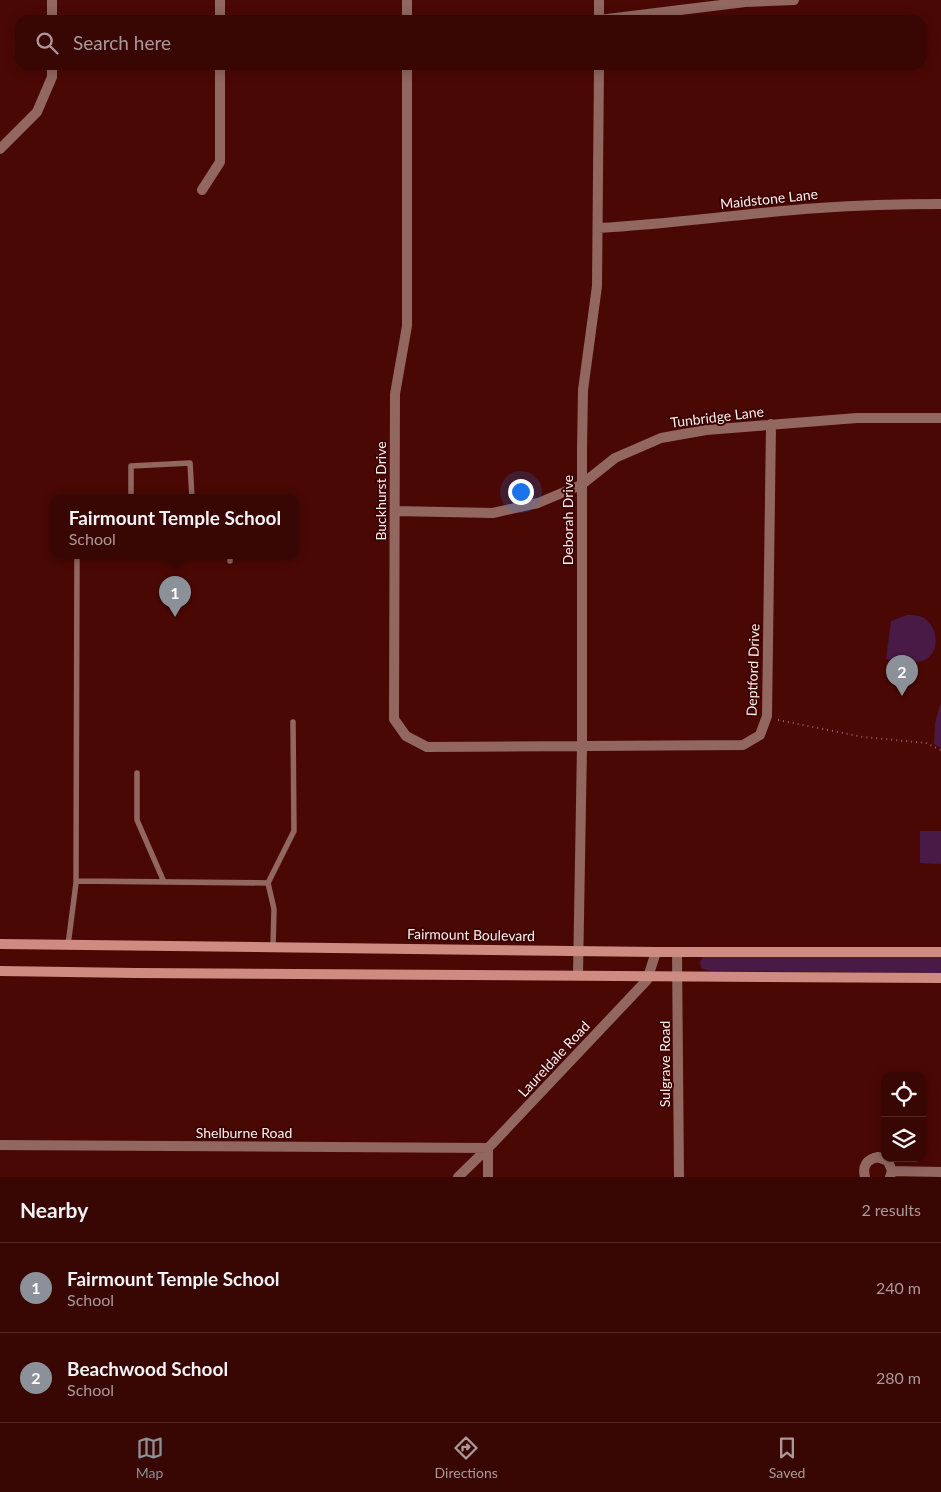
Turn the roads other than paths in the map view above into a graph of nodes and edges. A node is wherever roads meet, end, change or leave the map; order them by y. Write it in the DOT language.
graph roads {
  1 [pos="52,0"];
  2 [pos="220,0"];
  3 [pos="407,0"];
  4 [pos="599,0"];
  5 [pos="794,0"];
  6 [pos="52,15"];
  7 [pos="220,15"];
  8 [pos="407,15"];
  9 [pos="599,15"];
  10 [pos="640,15"];
  11 [pos="52,70"];
  12 [pos="220,70"];
  13 [pos="407,70"];
  14 [pos="599,70"];
  15 [pos="0,149"];
  16 [pos="202,190"];
  17 [pos="941,204"];
  18 [pos="599,228"];
  19 [pos="941,418"];
  20 [pos="771,424"];
  21 [pos="581,485"];
  22 [pos="131,494"];
  23 [pos="192,494"];
  24 [pos="395,511"];
  25 [pos="77,559"];
  26 [pos="293,722"];
  27 [pos="582,746"];
  28 [pos="137,773"];
  29 [pos="76,881"];
  30 [pos="164,882"];
  31 [pos="268,883"];
  32 [pos="0,944"];
  33 [pos="68,945"];
  34 [pos="273,947"];
  35 [pos="578,950"];
  36 [pos="656,952"];
  37 [pos="677,952"];
  38 [pos="941,952"];
  39 [pos="0,971"];
  40 [pos="578,975"];
  41 [pos="649,976"];
  42 [pos="678,976"];
  43 [pos="941,978"];
  44 [pos="0,1145"];
  45 [pos="488,1148"];
  46 [pos="941,1172"];
  47 [pos="891,1174"];
  48 [pos="458,1177"];
  49 [pos="488,1177"];
  50 [pos="679,1177"];
  51 [pos="865,1177"];
  1 -- 6 [label="street"];
  2 -- 7 [label="street"];
  3 -- 8 [label="street"];
  4 -- 9 [label="street"];
  5 -- 10 [label="street"];
  11 -- 15 [label="street"];
  12 -- 16 [label="street"];
  13 -- 24 [label="street, Buckhurst Drive"];
  14 -- 18 [label="street, Deborah Drive"];
  17 -- 18 [label="street, Maidstone Lane"];
  18 -- 21 [label="street, Deborah Drive"];
  19 -- 20 [label="street, Tunbridge Lane"];
  20 -- 21 [label="street, Tunbridge Lane"];
  20 -- 27 [label="street, Deptford Drive"];
  21 -- 24 [label="street, Tunbridge Lane"];
  21 -- 27 [label="street, Deborah Drive"];
  22 -- 23 [label="lane"];
  24 -- 27 [label="street, Buckhurst Drive"];
  25 -- 29 [label="lane"];
  26 -- 31 [label="lane"];
  27 -- 35 [label="street, Deborah Drive"];
  28 -- 30 [label="lane"];
  29 -- 30 [label="lane"];
  29 -- 33 [label="lane"];
  30 -- 31 [label="lane"];
  31 -- 34 [label="lane"];
  32 -- 33 [label="main road, Fairmount Boulevard"];
  33 -- 34 [label="main road, Fairmount Boulevard"];
  34 -- 35 [label="main road, Fairmount Boulevard"];
  35 -- 36 [label="main road, Fairmount Boulevard"];
  35 -- 40 [label="street, Deborah Drive"];
  36 -- 37 [label="main road, Fairmount Boulevard"];
  36 -- 41 [label="street, Laureldale Road"];
  37 -- 38 [label="main road, Fairmount Boulevard"];
  37 -- 42 [label="street, Sulgrave Road"];
  39 -- 40 [label="main road"];
  40 -- 41 [label="main road"];
  41 -- 42 [label="main road"];
  41 -- 45 [label="street, Laureldale Road"];
  42 -- 43 [label="main road"];
  42 -- 50 [label="street, Sulgrave Road"];
  44 -- 45 [label="street, Shelburne Road"];
  45 -- 48 [label="street, Laureldale Road"];
  45 -- 49 [label="street"];
  46 -- 47 [label="street"];
  47 -- 51 [label="street"];
}
